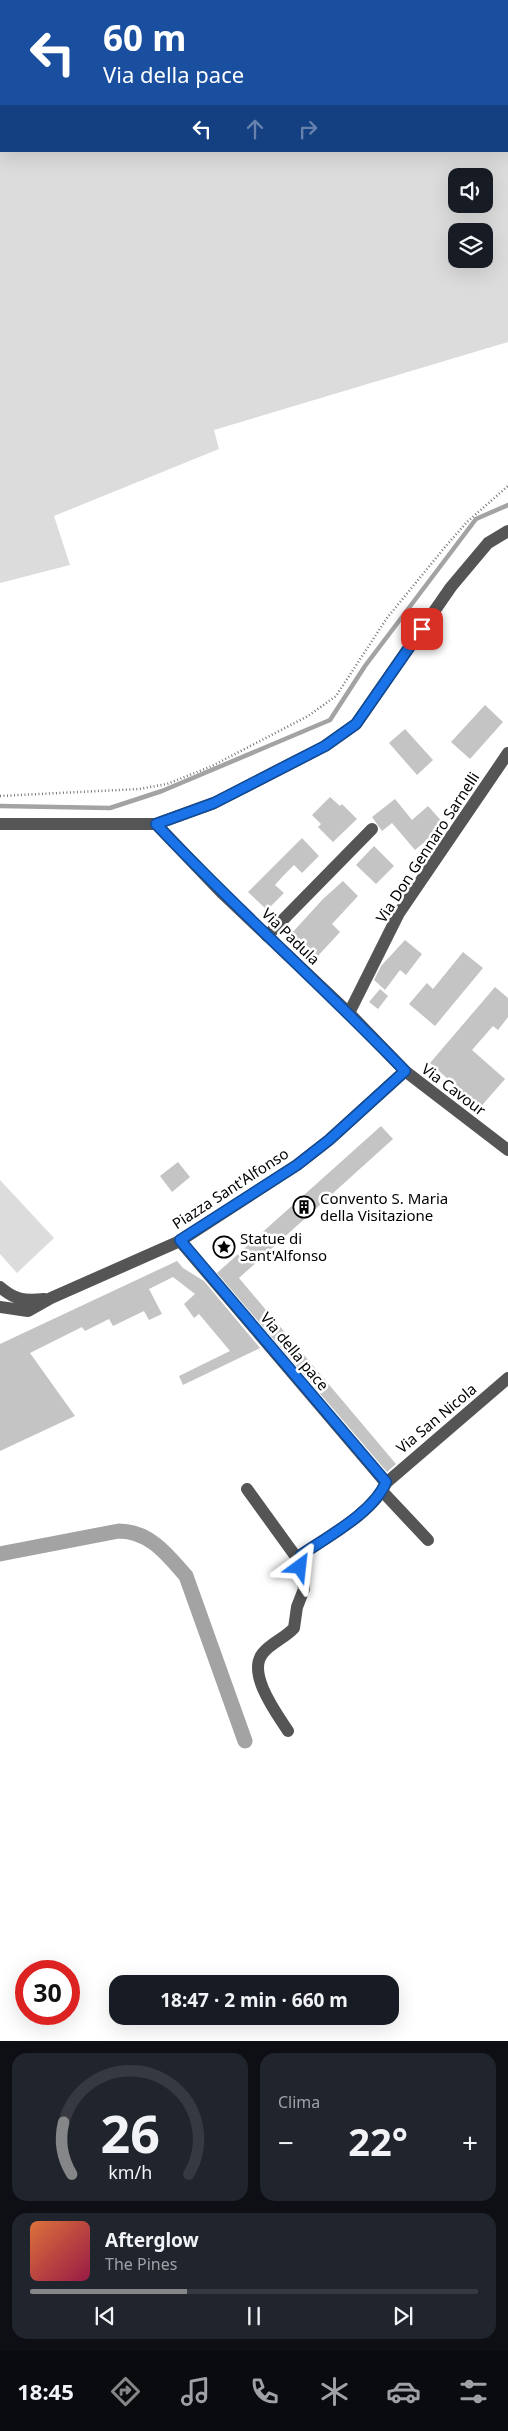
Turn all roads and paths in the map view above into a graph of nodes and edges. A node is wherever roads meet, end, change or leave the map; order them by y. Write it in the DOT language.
graph roads {
  1 [pos="508,486"];
  2 [pos="508,530"];
  3 [pos="508,753"];
  4 [pos="0,796"];
  5 [pos="0,824"];
  6 [pos="156,824"];
  7 [pos="372,829"];
  8 [pos="267,936"];
  9 [pos="349,1013"];
  10 [pos="405,1071"];
  11 [pos="508,1150"];
  12 [pos="180,1240"];
  13 [pos="0,1287"];
  14 [pos="51,1298"];
  15 [pos="0,1307"];
  16 [pos="508,1378"];
  17 [pos="384,1487"];
  18 [pos="247,1489"];
  19 [pos="428,1540"];
  20 [pos="298,1562"];
  21 [pos="288,1731"];
  1 -- 4 [label="path"];
  2 -- 6 [label="street"];
  3 -- 9 [label="street, Via Don Gennaro Sarnelli"];
  5 -- 6 [label="street"];
  6 -- 8 [label="street, Via Padula"];
  7 -- 8 [label="street"];
  8 -- 9 [label="street, Via Padula"];
  9 -- 10 [label="street, Via Padula"];
  10 -- 11 [label="street, Via Cavour"];
  10 -- 12 [label="street, Piazza Sant'Alfonso"];
  12 -- 14 [label="street, Piazza Sant'Alfonso"];
  12 -- 17 [label="street, Via della pace"];
  13 -- 14 [label="street"];
  14 -- 15 [label="street"];
  16 -- 17 [label="street, Via San Nicola"];
  17 -- 19 [label="street, Via della pace"];
  17 -- 20 [label="street, Via San Nicola"];
  18 -- 20 [label="street"];
  20 -- 21 [label="street"];
}
